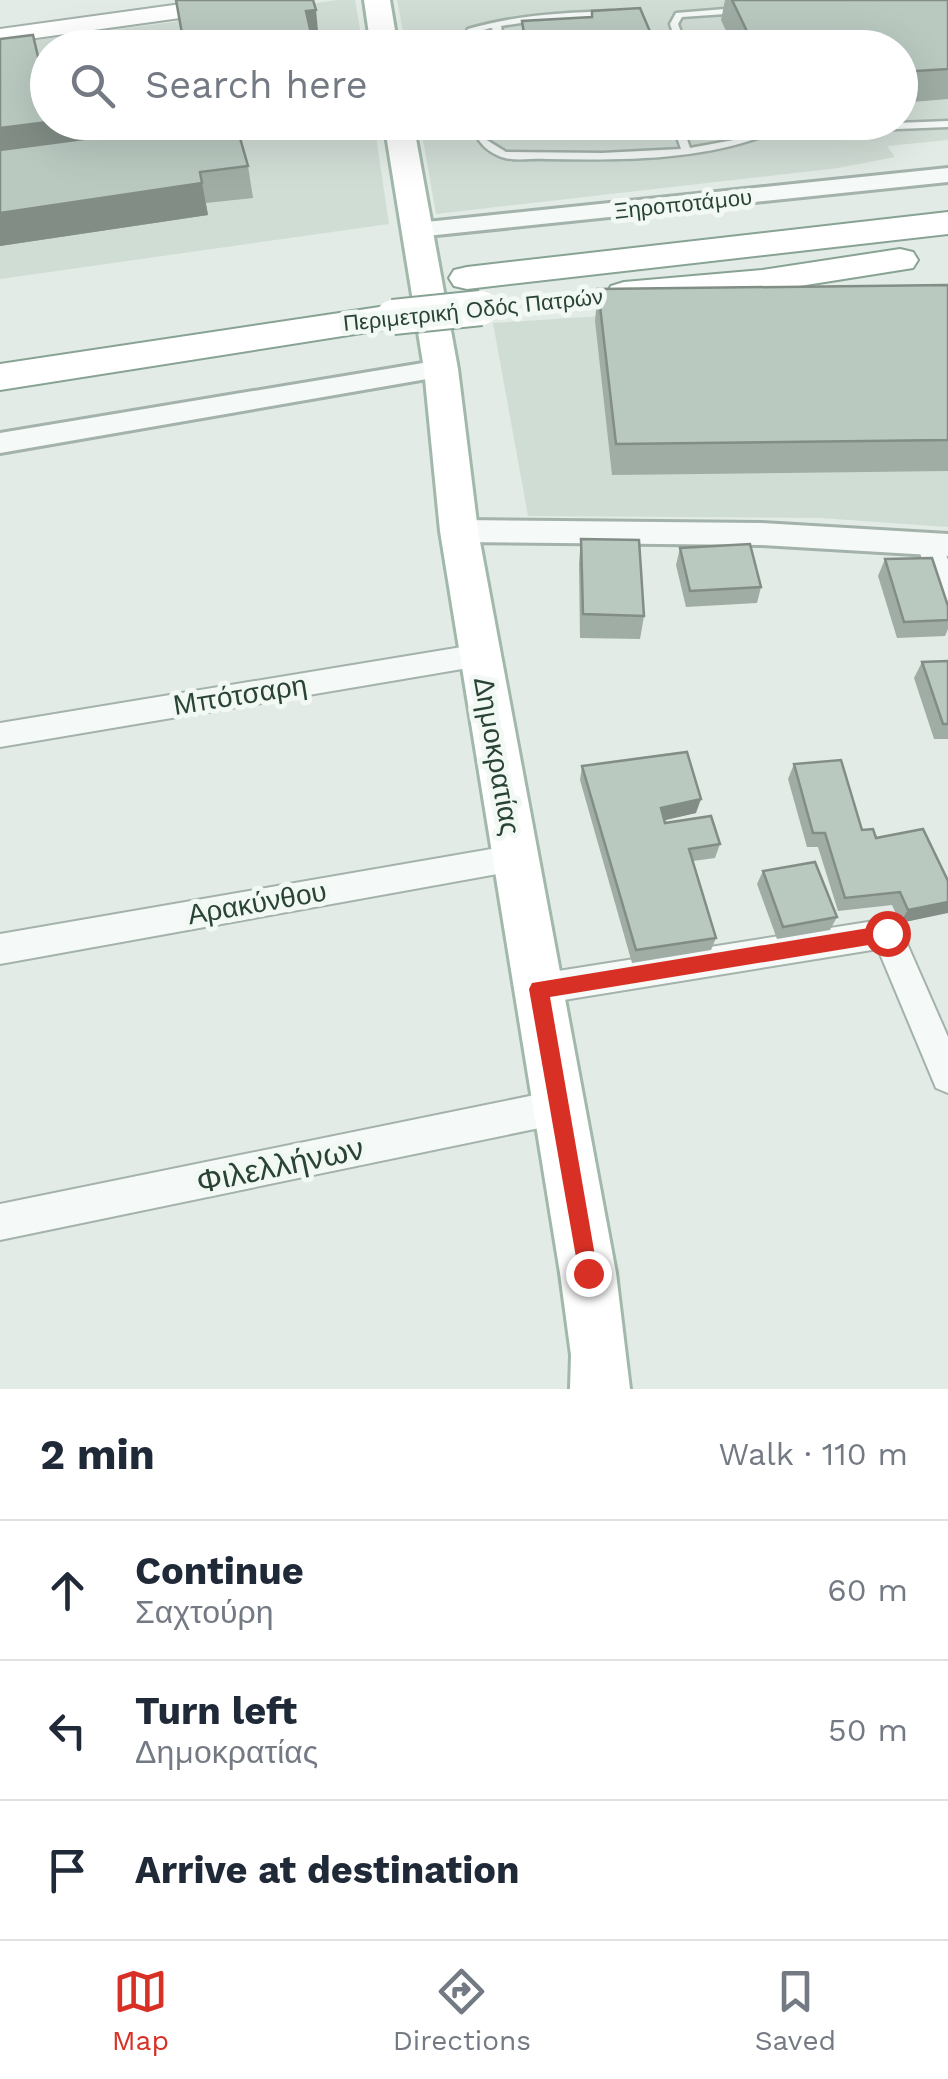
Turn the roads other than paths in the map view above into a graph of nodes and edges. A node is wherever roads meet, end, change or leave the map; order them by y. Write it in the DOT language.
graph roads {
  1 [pos="260,0"];
  2 [pos="377,0"];
  3 [pos="749,10"];
  4 [pos="618,14"];
  5 [pos="496,24"];
  6 [pos="43,30"];
  7 [pos="381,30"];
  8 [pos="474,30"];
  9 [pos="497,30"];
  10 [pos="676,30"];
  11 [pos="30,32"];
  12 [pos="0,36"];
  13 [pos="948,124"];
  14 [pos="918,125"];
  15 [pos="401,140"];
  16 [pos="485,140"];
  17 [pos="683,140"];
  18 [pos="746,140"];
  19 [pos="686,149"];
  20 [pos="948,176"];
  21 [pos="948,223"];
  22 [pos="418,230"];
  23 [pos="948,253"];
  24 [pos="474,293"];
  25 [pos="387,303"];
  26 [pos="0,346"];
  27 [pos="441,369"];
  28 [pos="0,377"];
  29 [pos="0,443"];
  30 [pos="460,531"];
  31 [pos="939,544"];
  32 [pos="948,598"];
  33 [pos="480,655"];
  34 [pos="0,736"];
  35 [pos="514,858"];
  36 [pos="0,949"];
  37 [pos="539,989"];
  38 [pos="948,1076"];
  39 [pos="559,1107"];
  40 [pos="0,1222"];
  41 [pos="600,1389"];
  1 -- 6 [label="main road"];
  2 -- 7 [label="main road"];
  3 -- 10 [label="lane"];
  4 -- 5 [label="lane"];
  5 -- 8 [label="lane"];
  5 -- 9 [label="lane"];
  11 -- 12 [label="main road"];
  13 -- 14 [label="lane"];
  15 -- 22 [label="main road, Δημοκρατίας"];
  16 -- 19 [label="lane"];
  17 -- 19 [label="lane"];
  18 -- 19 [label="lane"];
  20 -- 22 [label="street, Ξηροποτάμου"];
  21 -- 24 [label="highway, Περιμετρική Οδός Πατρών"];
  22 -- 27 [label="main road, Δημοκρατίας"];
  23 -- 24 [label="highway, Περιμετρική Οδός Πατρών"];
  24 -- 25 [label="highway, Περιμετρική Οδός Πατρών, bridge"];
  25 -- 26 [label="highway, Περιμετρική Οδός Πατρών"];
  25 -- 28 [label="highway, Περιμετρική Οδός Πατρών"];
  27 -- 29 [label="street"];
  27 -- 30 [label="main road, Δημοκρατίας"];
  30 -- 31 [label="street"];
  30 -- 33 [label="main road, Δημοκρατίας"];
  31 -- 32 [label="street"];
  33 -- 34 [label="street, Μπότσαρη"];
  33 -- 35 [label="main road, Δημοκρατίας"];
  35 -- 36 [label="street, Αρακύνθου"];
  35 -- 37 [label="main road, Δημοκρατίας"];
  37 -- 38 [label="street"];
  37 -- 39 [label="main road, Δημοκρατίας"];
  39 -- 40 [label="street, Φιλελλήνων"];
  39 -- 41 [label="main road, Δημοκρατίας"];
}
